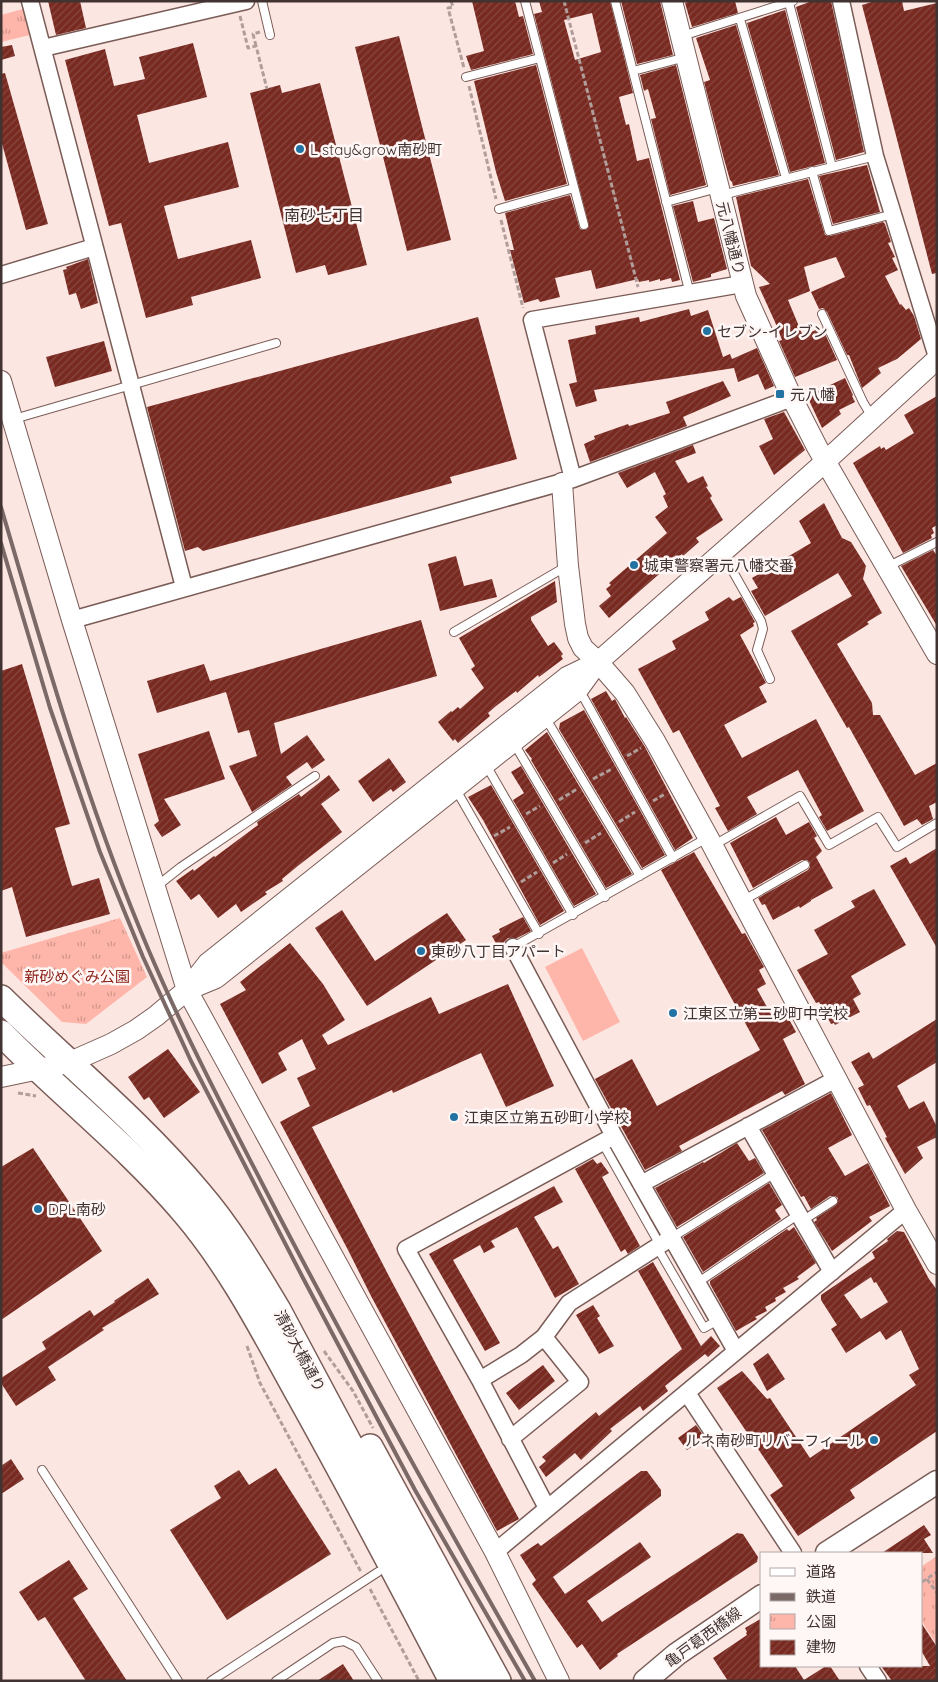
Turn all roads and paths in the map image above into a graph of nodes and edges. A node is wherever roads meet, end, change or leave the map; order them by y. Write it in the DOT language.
graph roads {
  1 [pos="30,1"];
  2 [pos="262,1"];
  3 [pos="451,1"];
  4 [pos="525,1"];
  5 [pos="564,1"];
  6 [pos="615,1"];
  7 [pos="672,1"];
  8 [pos="841,1"];
  9 [pos="241,2"];
  10 [pos="791,2"];
  11 [pos="773,4"];
  12 [pos="740,19"];
  13 [pos="270,35"];
  14 [pos="682,36"];
  15 [pos="43,48"];
  16 [pos="687,56"];
  17 [pos="540,58"];
  18 [pos="633,71"];
  19 [pos="466,76"];
  20 [pos="267,89"];
  21 [pos="875,156"];
  22 [pos="832,166"];
  23 [pos="812,171"];
  24 [pos="786,178"];
  25 [pos="574,188"];
  26 [pos="719,192"];
  27 [pos="666,202"];
  28 [pos="498,209"];
  29 [pos="893,214"];
  30 [pos="584,225"];
  31 [pos="94,247"];
  32 [pos="1,275"];
  33 [pos="742,284"];
  34 [pos="690,294"];
  35 [pos="642,303"];
  36 [pos="822,314"];
  37 [pos="532,320"];
  38 [pos="276,343"];
  39 [pos="937,358"];
  40 [pos="1,381"];
  41 [pos="130,385"];
  42 [pos="792,398"];
  43 [pos="872,417"];
  44 [pos="13,420"];
  45 [pos="826,462"];
  46 [pos="567,481"];
  47 [pos="937,542"];
  48 [pos="722,552"];
  49 [pos="568,566"];
  50 [pos="887,567"];
  51 [pos="184,587"];
  52 [pos="72,620"];
  53 [pos="454,632"];
  54 [pos="937,654"];
  55 [pos="598,662"];
  56 [pos="770,679"];
  57 [pos="577,691"];
  58 [pos="545,716"];
  59 [pos="655,740"];
  60 [pos="512,743"];
  61 [pos="620,761"];
  62 [pos="486,764"];
  63 [pos="315,776"];
  64 [pos="679,786"];
  65 [pos="455,788"];
  66 [pos="549,801"];
  67 [pos="644,806"];
  68 [pos="518,820"];
  69 [pos="937,823"];
  70 [pos="611,827"];
  71 [pos="486,841"];
  72 [pos="710,841"];
  73 [pos="577,848"];
  74 [pos="673,858"];
  75 [pos="805,866"];
  76 [pos="546,867"];
  77 [pos="640,876"];
  78 [pos="155,887"];
  79 [pos="512,887"];
  80 [pos="605,897"];
  81 [pos="742,901"];
  82 [pos="573,915"];
  83 [pos="539,934"];
  84 [pos="513,947"];
  85 [pos="187,990"];
  86 [pos="1,998"];
  87 [pos="1,1033"];
  88 [pos="68,1063"];
  89 [pos="37,1069"];
  90 [pos="836,1079"];
  91 [pos="5,1084"];
  92 [pos="40,1096"];
  93 [pos="748,1126"];
  94 [pos="608,1139"];
  95 [pos="775,1172"];
  96 [pos="641,1184"];
  97 [pos="833,1201"];
  98 [pos="906,1210"];
  99 [pos="801,1218"];
  100 [pos="663,1243"];
  101 [pos="937,1264"];
  102 [pos="832,1272"];
  103 [pos="697,1283"];
  104 [pos="278,1310"];
  105 [pos="718,1320"];
  106 [pos="254,1334"];
  107 [pos="544,1337"];
  108 [pos="736,1351"];
  109 [pos="480,1380"];
  110 [pos="688,1393"];
  111 [pos="510,1439"];
  112 [pos="42,1470"];
  113 [pos="359,1482"];
  114 [pos="937,1482"];
  115 [pos="547,1508"];
  116 [pos="495,1552"];
  117 [pos="792,1552"];
  118 [pos="829,1552"];
  119 [pos="937,1572"];
  120 [pos="372,1577"];
  121 [pos="927,1579"];
  122 [pos="923,1581"];
  123 [pos="937,1593"];
  124 [pos="760,1597"];
  125 [pos="869,1667"];
  126 [pos="178,1681"];
  127 [pos="211,1681"];
  128 [pos="276,1681"];
  129 [pos="378,1681"];
  130 [pos="418,1681"];
  131 [pos="437,1681"];
  132 [pos="452,1681"];
  133 [pos="476,1681"];
  134 [pos="498,1681"];
  135 [pos="559,1681"];
  136 [pos="645,1681"];
  137 [pos="878,1681"];
  1 -- 15 [label="street"];
  2 -- 13 [label="lane"];
  3 -- 19 [label="path"];
  4 -- 17 [label="lane"];
  5 -- 35 [label="path"];
  6 -- 18 [label="lane"];
  7 -- 14 [label="street, 元八幡通り"];
  8 -- 21 [label="street"];
  9 -- 15 [label="street"];
  9 -- 20 [label="path"];
  10 -- 11 [label="lane"];
  10 -- 22 [label="lane"];
  11 -- 12 [label="lane"];
  12 -- 14 [label="lane"];
  12 -- 24 [label="lane"];
  14 -- 16 [label="street, 元八幡通り"];
  15 -- 31 [label="street"];
  16 -- 18 [label="lane"];
  16 -- 26 [label="street, 元八幡通り"];
  17 -- 19 [label="lane"];
  17 -- 25 [label="lane"];
  18 -- 27 [label="lane"];
  19 -- 28 [label="path"];
  21 -- 22 [label="lane"];
  21 -- 29 [label="street"];
  22 -- 23 [label="lane"];
  23 -- 24 [label="lane"];
  23 -- 29 [label="lane"];
  24 -- 26 [label="lane"];
  25 -- 28 [label="lane"];
  25 -- 30 [label="lane"];
  26 -- 27 [label="lane"];
  26 -- 33 [label="street, 元八幡通り"];
  27 -- 34 [label="lane"];
  28 -- 37 [label="path"];
  29 -- 39 [label="street"];
  31 -- 32 [label="street"];
  31 -- 41 [label="street"];
  33 -- 34 [label="street"];
  33 -- 42 [label="street, 元八幡通り"];
  34 -- 35 [label="street"];
  35 -- 37 [label="street"];
  36 -- 43 [label="lane"];
  37 -- 46 [label="street"];
  38 -- 41 [label="lane"];
  39 -- 43 [label="street"];
  40 -- 44 [label="street"];
  41 -- 44 [label="lane"];
  41 -- 51 [label="street"];
  42 -- 45 [label="street, 元八幡通り"];
  42 -- 46 [label="street"];
  43 -- 45 [label="street"];
  44 -- 52 [label="street"];
  45 -- 48 [label="street"];
  45 -- 50 [label="street, 元八幡通り"];
  46 -- 49 [label="street"];
  46 -- 51 [label="street"];
  47 -- 50 [label="lane"];
  48 -- 55 [label="street"];
  48 -- 56 [label="lane"];
  49 -- 53 [label="lane"];
  49 -- 55 [label="street"];
  50 -- 54 [label="street, 元八幡通り"];
  51 -- 52 [label="street"];
  52 -- 78 [label="street"];
  55 -- 57 [label="street"];
  55 -- 59 [label="street"];
  55 -- 85 [label="street"];
  57 -- 58 [label="street"];
  57 -- 61 [label="lane"];
  58 -- 60 [label="street"];
  58 -- 70 [label="lane"];
  59 -- 61 [label="path"];
  59 -- 64 [label="street"];
  60 -- 62 [label="street"];
  60 -- 66 [label="lane"];
  61 -- 67 [label="lane"];
  62 -- 65 [label="street"];
  62 -- 68 [label="lane"];
  63 -- 78 [label="lane"];
  64 -- 67 [label="path"];
  64 -- 72 [label="street"];
  65 -- 71 [label="lane"];
  65 -- 85 [label="street"];
  66 -- 68 [label="path"];
  66 -- 73 [label="lane"];
  67 -- 70 [label="path"];
  67 -- 74 [label="lane"];
  68 -- 71 [label="path"];
  68 -- 76 [label="lane"];
  69 -- 72 [label="lane"];
  70 -- 73 [label="path"];
  70 -- 77 [label="lane"];
  71 -- 79 [label="lane"];
  72 -- 74 [label="lane"];
  72 -- 81 [label="street"];
  73 -- 76 [label="path"];
  73 -- 80 [label="lane"];
  74 -- 77 [label="lane"];
  75 -- 81 [label="lane"];
  76 -- 79 [label="path"];
  76 -- 82 [label="lane"];
  77 -- 80 [label="lane"];
  78 -- 85 [label="street"];
  79 -- 83 [label="lane"];
  80 -- 82 [label="lane"];
  81 -- 90 [label="street"];
  82 -- 83 [label="lane"];
  83 -- 84 [label="lane"];
  84 -- 94 [label="street"];
  85 -- 88 [label="street"];
  85 -- 116 [label="street"];
  86 -- 88 [label="main road, 清砂大橋通り"];
  87 -- 89 [label="main road, 清砂大橋通り"];
  88 -- 89 [label="street"];
  88 -- 104 [label="main road, 清砂大橋通り"];
  89 -- 91 [label="street"];
  89 -- 106 [label="main road, 清砂大橋通り"];
  90 -- 93 [label="street"];
  90 -- 98 [label="street"];
  91 -- 92 [label="path"];
  93 -- 95 [label="street"];
  93 -- 96 [label="street"];
  94 -- 96 [label="street"];
  94 -- 100 [label="lane"];
  94 -- 109 [label="street"];
  95 -- 99 [label="street"];
  95 -- 100 [label="lane"];
  96 -- 100 [label="street"];
  97 -- 99 [label="lane"];
  98 -- 101 [label="street"];
  98 -- 102 [label="street"];
  99 -- 102 [label="street"];
  99 -- 103 [label="lane"];
  100 -- 103 [label="street"];
  100 -- 105 [label="lane"];
  100 -- 107 [label="street"];
  102 -- 108 [label="street"];
  103 -- 105 [label="street"];
  104 -- 113 [label="main road, 清砂大橋通り"];
  104 -- 134 [label="main road"];
  105 -- 108 [label="street"];
  106 -- 113 [label="main road, 清砂大橋通り"];
  106 -- 120 [label="main road"];
  106 -- 120 [label="path"];
  107 -- 109 [label="street"];
  107 -- 111 [label="street"];
  108 -- 110 [label="street"];
  109 -- 111 [label="street"];
  110 -- 115 [label="street"];
  110 -- 117 [label="street"];
  111 -- 115 [label="street"];
  112 -- 126 [label="lane"];
  113 -- 132 [label="main road, 清砂大橋通り"];
  113 -- 133 [label="main road, 清砂大橋通り"];
  114 -- 118 [label="main road"];
  115 -- 116 [label="street"];
  116 -- 135 [label="street"];
  119 -- 121 [label="path"];
  120 -- 127 [label="lane"];
  120 -- 130 [label="path"];
  120 -- 131 [label="main road"];
  121 -- 122 [label="path"];
  121 -- 123 [label="path"];
  124 -- 136 [label="main road, 亀戸葛西橋線"];
  125 -- 137 [label="street"];
  128 -- 129 [label="lane"];
}
